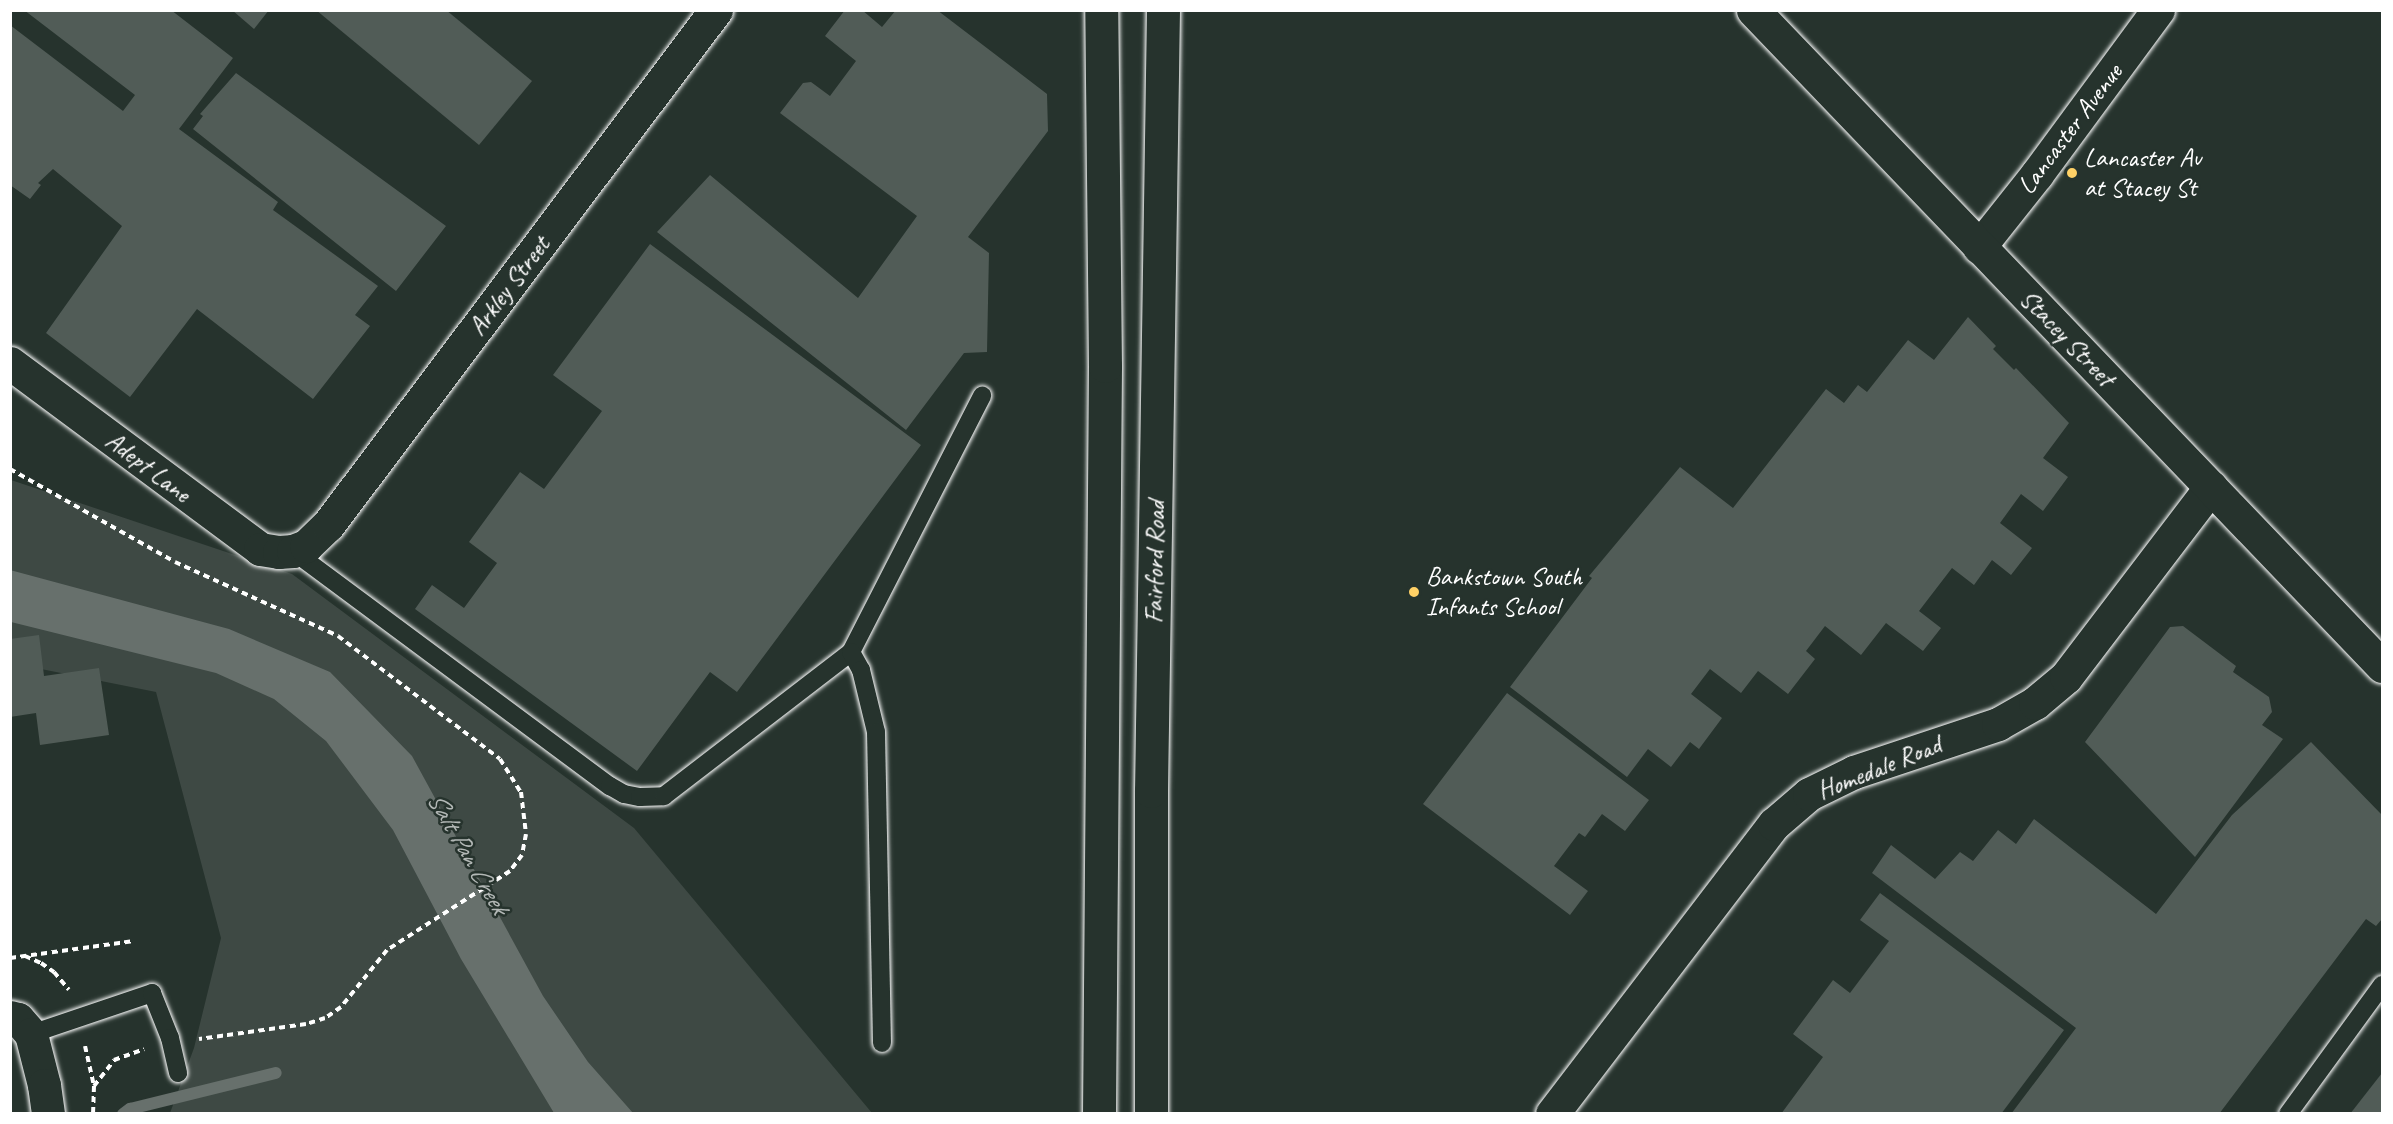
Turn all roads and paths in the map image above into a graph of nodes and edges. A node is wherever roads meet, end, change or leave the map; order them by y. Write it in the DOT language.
graph roads {
  1 [pos="716,10"];
  2 [pos="1101,10"];
  3 [pos="1163,10"];
  4 [pos="1753,10"];
  5 [pos="2158,10"];
  6 [pos="1979,247"];
  7 [pos="10,363"];
  8 [pos="982,396"];
  9 [pos="10,469"];
  10 [pos="2211,487"];
  11 [pos="293,551"];
  12 [pos="851,652"];
  13 [pos="2382,666"];
  14 [pos="134,940"];
  15 [pos="10,958"];
  16 [pos="2382,985"];
  17 [pos="20,1024"];
  18 [pos="882,1043"];
  19 [pos="171,1044"];
  20 [pos="178,1073"];
  21 [pos="94,1086"];
  22 [pos="1097,1108"];
  23 [pos="48,1113"];
  24 [pos="1151,1113"];
  25 [pos="1552,1113"];
  26 [pos="2288,1113"];
  1 -- 11 [label="main road, Arkley Street"];
  2 -- 22 [label="main road, Fairford Road"];
  3 -- 24 [label="main road, Fairford Road"];
  4 -- 6 [label="main road, Stacey Street"];
  5 -- 6 [label="main road, Lancaster Avenue"];
  6 -- 10 [label="main road, Stacey Street"];
  7 -- 11 [label="main road, Adept Lane"];
  8 -- 12 [label="lane"];
  9 -- 19 [label="path"];
  10 -- 13 [label="main road, Stacey Street"];
  10 -- 25 [label="main road, Homedale Road"];
  11 -- 12 [label="lane"];
  12 -- 18 [label="lane"];
  14 -- 15 [label="path"];
  16 -- 26 [label="lane"];
  17 -- 19 [label="lane"];
  17 -- 23 [label="main road"];
  19 -- 20 [label="lane"];
  19 -- 21 [label="path"];
}
